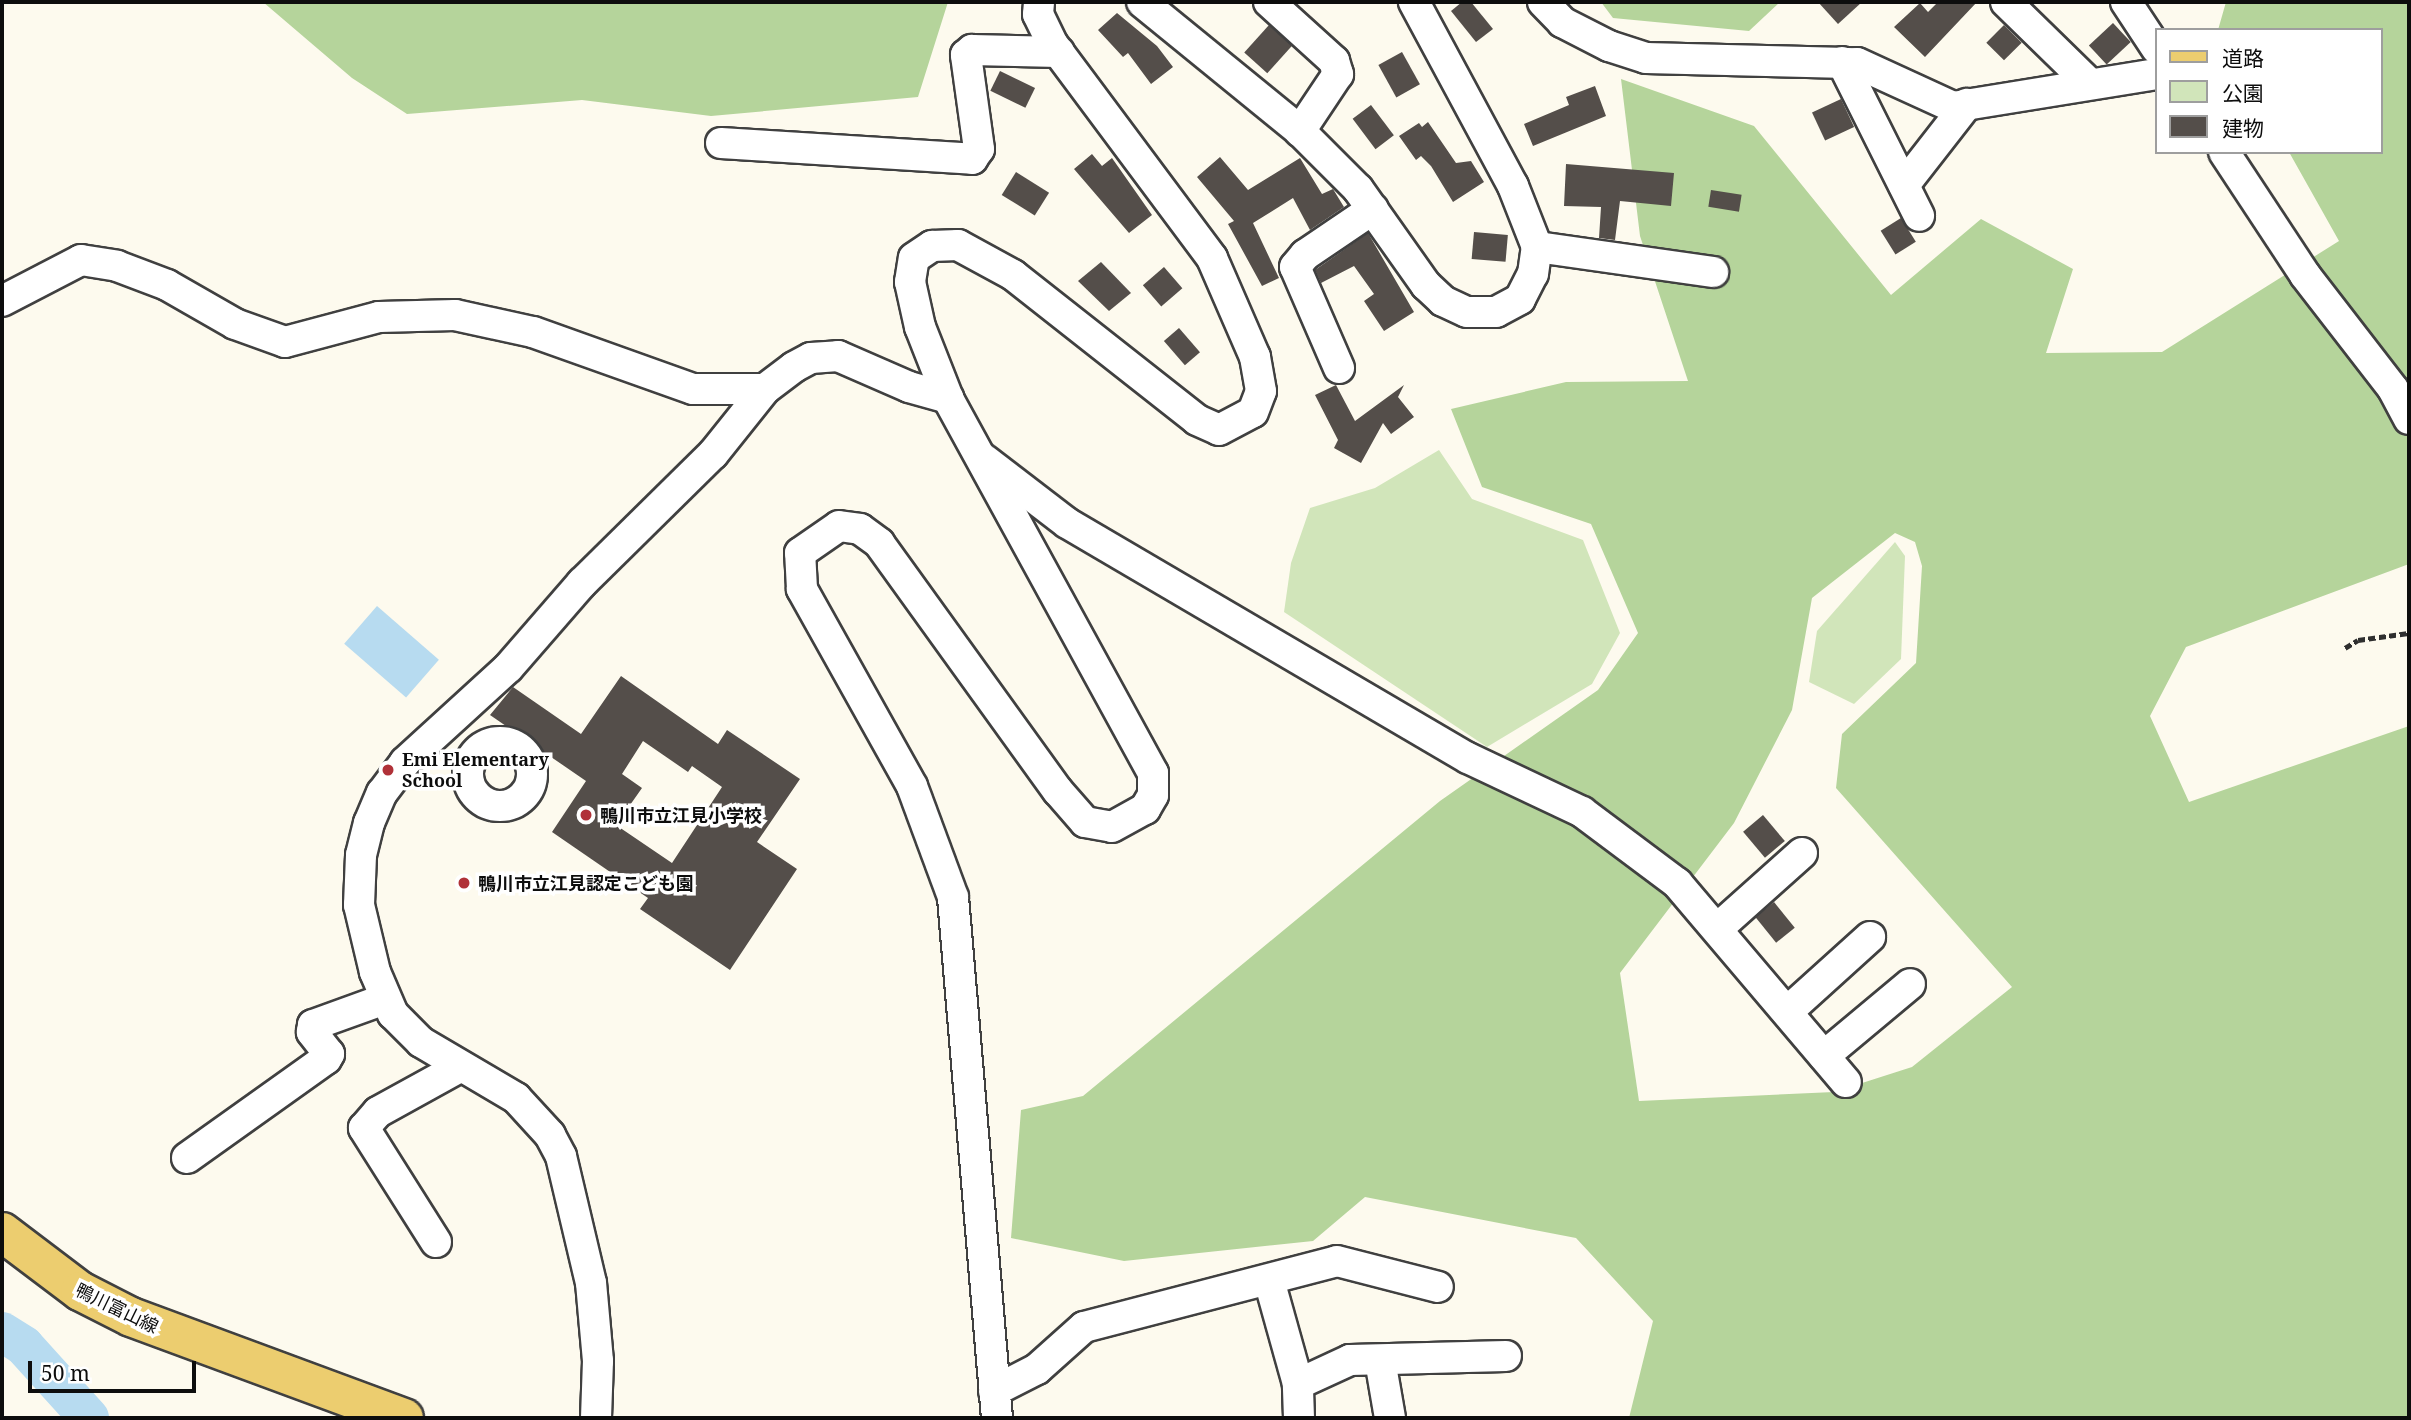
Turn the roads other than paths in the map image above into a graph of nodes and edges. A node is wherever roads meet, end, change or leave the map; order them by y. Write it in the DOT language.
graph roads {
  1 [pos="1039,2"];
  2 [pos="1142,2"];
  3 [pos="1269,2"];
  4 [pos="1414,2"];
  5 [pos="1543,2"];
  6 [pos="2006,2"];
  7 [pos="2126,2"];
  8 [pos="2156,47"];
  9 [pos="1059,52"];
  10 [pos="1842,62"];
  11 [pos="2156,74"];
  12 [pos="2090,84"];
  13 [pos="1967,104"];
  14 [pos="1300,131"];
  15 [pos="721,143"];
  16 [pos="2225,154"];
  17 [pos="1904,185"];
  18 [pos="1373,209"];
  19 [pos="1920,216"];
  20 [pos="1537,247"];
  21 [pos="1713,272"];
  22 [pos="2,301"];
  23 [pos="1339,368"];
  24 [pos="765,389"];
  25 [pos="948,398"];
  26 [pos="2409,419"];
  27 [pos="976,454"];
  28 [pos="434,735"];
  29 [pos="471,762"];
  30 [pos="1802,853"];
  31 [pos="1717,929"];
  32 [pos="1870,937"];
  33 [pos="1910,984"];
  34 [pos="385,999"];
  35 [pos="1787,1012"];
  36 [pos="1824,1056"];
  37 [pos="460,1067"];
  38 [pos="1846,1082"];
  39 [pos="187,1158"];
  40 [pos="2,1232"];
  41 [pos="436,1242"];
  42 [pos="1269,1280"];
  43 [pos="1438,1287"];
  44 [pos="1506,1356"];
  45 [pos="1380,1360"];
  46 [pos="1298,1384"];
  47 [pos="995,1405"];
  48 [pos="404,1418"];
  49 [pos="596,1418"];
  50 [pos="1299,1418"];
  51 [pos="1390,1418"];
  1 -- 9 [label="street"];
  2 -- 14 [label="street"];
  3 -- 14 [label="street"];
  4 -- 20 [label="street"];
  5 -- 10 [label="street"];
  6 -- 12 [label="street"];
  7 -- 8 [label="street"];
  9 -- 15 [label="street"];
  9 -- 25 [label="street"];
  10 -- 13 [label="street"];
  10 -- 17 [label="street"];
  11 -- 12 [label="street"];
  12 -- 13 [label="street"];
  13 -- 17 [label="street"];
  14 -- 18 [label="street"];
  16 -- 26 [label="street"];
  17 -- 19 [label="street"];
  18 -- 20 [label="street"];
  18 -- 23 [label="street"];
  20 -- 21 [label="street"];
  22 -- 24 [label="street"];
  24 -- 25 [label="street"];
  24 -- 28 [label="street"];
  25 -- 27 [label="street"];
  27 -- 31 [label="street"];
  27 -- 47 [label="street"];
  28 -- 29 [label="street"];
  28 -- 34 [label="street"];
  30 -- 31 [label="street"];
  31 -- 35 [label="street"];
  32 -- 35 [label="street"];
  33 -- 36 [label="street"];
  34 -- 37 [label="street"];
  34 -- 39 [label="street"];
  35 -- 36 [label="street"];
  36 -- 38 [label="street"];
  37 -- 41 [label="street"];
  37 -- 49 [label="street"];
  40 -- 48 [label="main road, 鴨川富山線"];
  42 -- 43 [label="street"];
  42 -- 46 [label="street"];
  42 -- 47 [label="street"];
  44 -- 45 [label="street"];
  45 -- 46 [label="street"];
  45 -- 51 [label="street"];
  46 -- 50 [label="street"];
}
